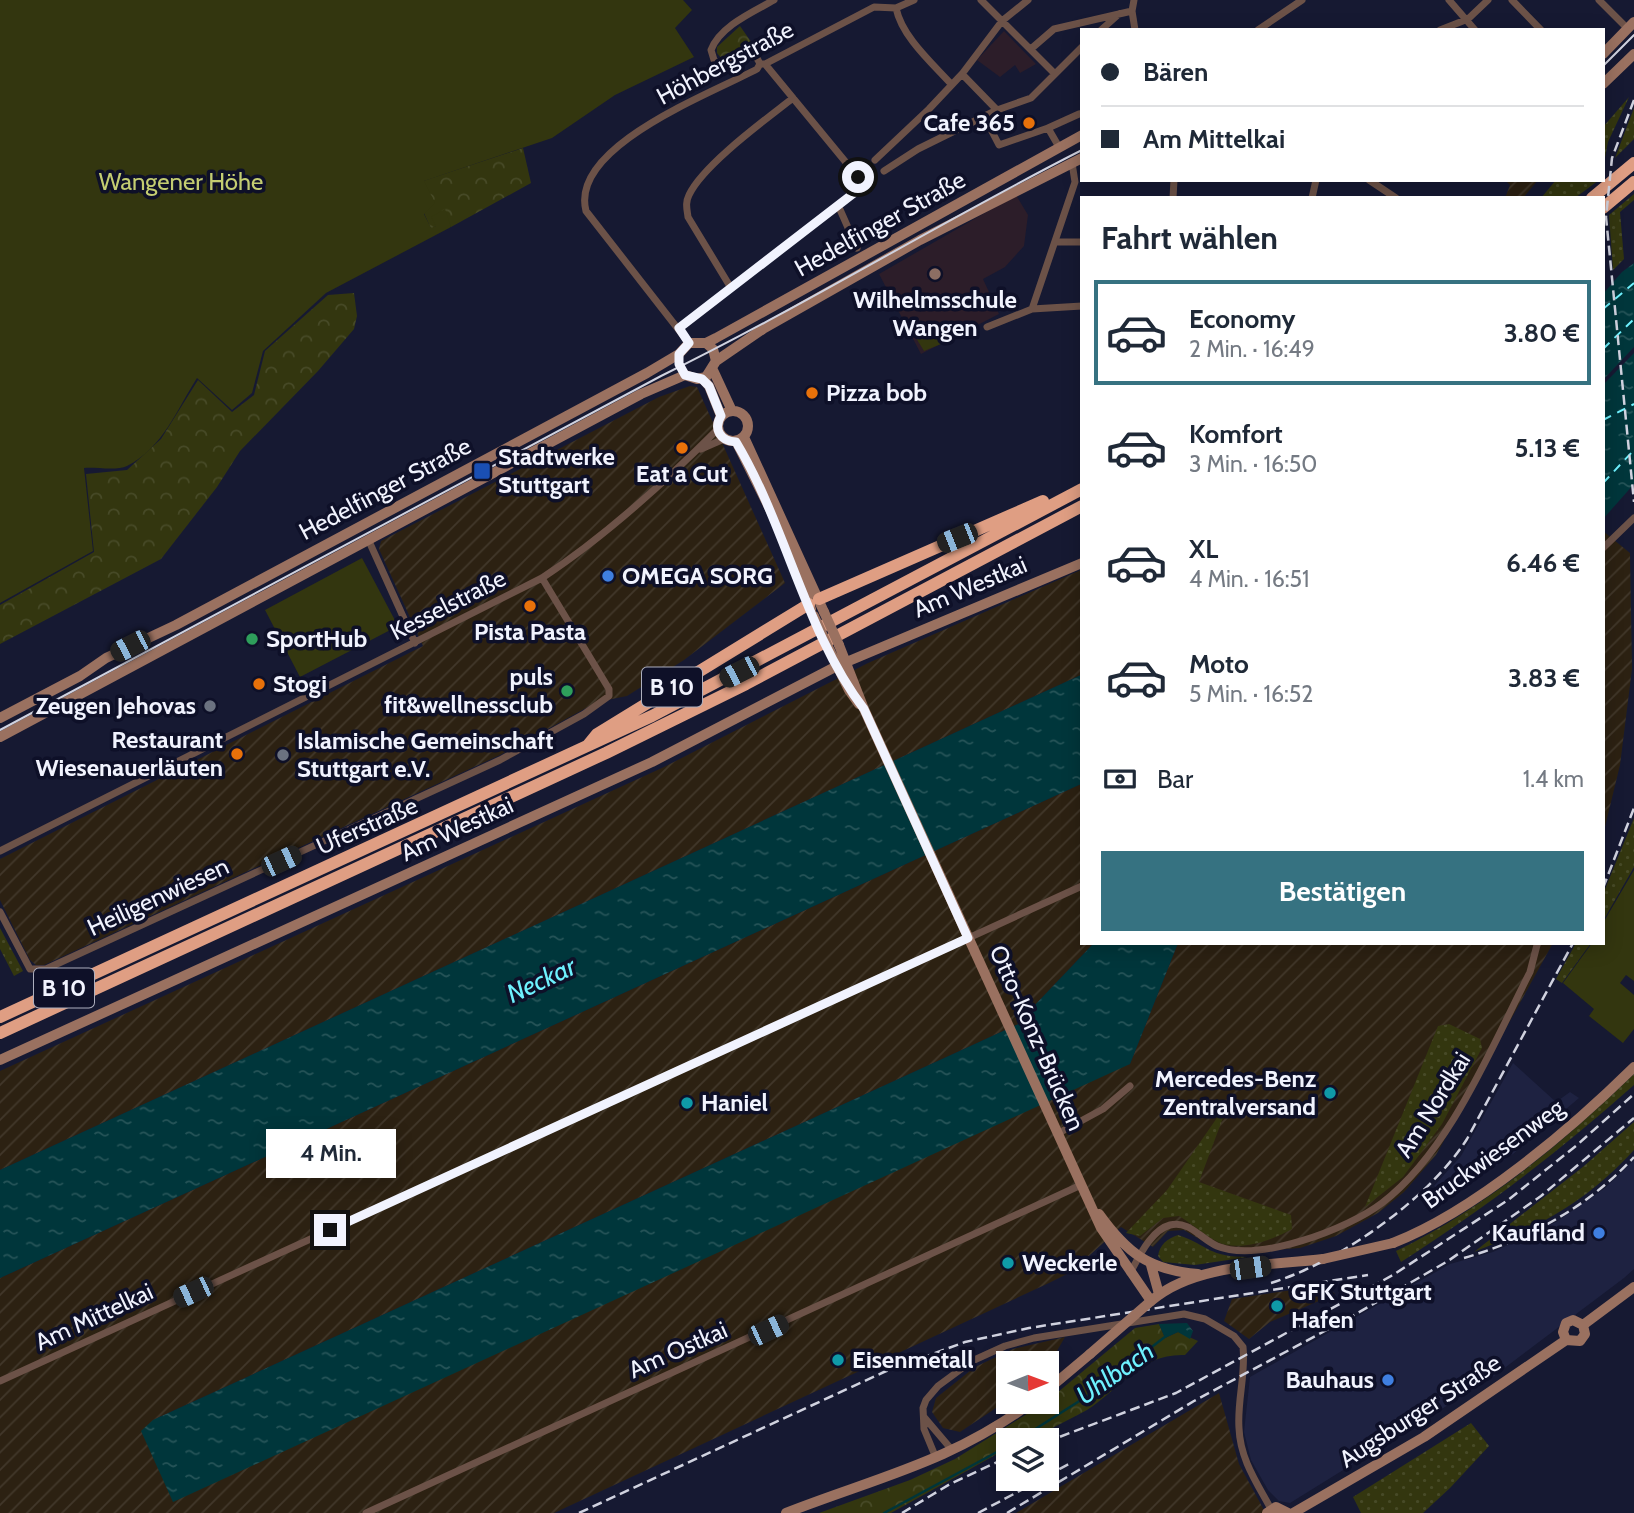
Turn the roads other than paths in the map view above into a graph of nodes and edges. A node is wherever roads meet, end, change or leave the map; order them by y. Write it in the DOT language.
graph roads {
  1 [pos="774,0"];
  2 [pos="914,0"];
  3 [pos="981,0"];
  4 [pos="1028,0"];
  5 [pos="1134,0"];
  6 [pos="1302,0"];
  7 [pos="1449,0"];
  8 [pos="1488,0"];
  9 [pos="1512,0"];
  10 [pos="1599,0"];
  11 [pos="896,8"];
  12 [pos="1132,11"];
  13 [pos="1119,13"];
  14 [pos="1468,19"];
  15 [pos="1002,21"];
  16 [pos="1631,25"];
  17 [pos="1103,28"];
  18 [pos="1135,28"];
  19 [pos="1261,28"];
  20 [pos="1445,28"];
  21 [pos="1474,28"];
  22 [pos="1539,28"];
  23 [pos="1032,48"];
  24 [pos="1080,49"];
  25 [pos="1605,52"];
  26 [pos="1634,54"];
  27 [pos="762,64"];
  28 [pos="1053,72"];
  29 [pos="962,74"];
  30 [pos="1605,82"];
  31 [pos="951,84"];
  32 [pos="793,98"];
  33 [pos="997,110"];
  34 [pos="1079,114"];
  35 [pos="985,118"];
  36 [pos="1048,128"];
  37 [pos="1080,136"];
  38 [pos="1059,147"];
  39 [pos="875,160"];
  40 [pos="1077,160"];
  41 [pos="1634,163"];
  42 [pos="884,172"];
  43 [pos="1634,181"];
  44 [pos="1372,182"];
  45 [pos="1384,190"];
  46 [pos="1380,196"];
  47 [pos="1393,196"];
  48 [pos="1594,196"];
  49 [pos="838,205"];
  50 [pos="1605,206"];
  51 [pos="1056,242"];
  52 [pos="1080,242"];
  53 [pos="857,248"];
  54 [pos="731,288"];
  55 [pos="1080,306"];
  56 [pos="1032,309"];
  57 [pos="987,327"];
  58 [pos="679,328"];
  59 [pos="689,343"];
  60 [pos="706,343"];
  61 [pos="679,354"];
  62 [pos="715,366"];
  63 [pos="685,375"];
  64 [pos="702,379"];
  65 [pos="732,411"];
  66 [pos="721,416"];
  67 [pos="721,434"];
  68 [pos="740,439"];
  69 [pos="1080,490"];
  70 [pos="1061,500"];
  71 [pos="1080,507"];
  72 [pos="1634,518"];
  73 [pos="368,539"];
  74 [pos="1605,546"];
  75 [pos="1080,564"];
  76 [pos="542,578"];
  77 [pos="817,608"];
  78 [pos="415,643"];
  79 [pos="130,646"];
  80 [pos="136,663"];
  81 [pos="841,664"];
  82 [pos="91,668"];
  83 [pos="99,683"];
  84 [pos="0,718"];
  85 [pos="0,737"];
  86 [pos="586,748"];
  87 [pos="0,851"];
  88 [pos="1080,887"];
  89 [pos="0,912"];
  90 [pos="968,938"];
  91 [pos="1537,945"];
  92 [pos="0,1017"];
  93 [pos="0,1033"];
  94 [pos="0,1060"];
  95 [pos="1634,1068"];
  96 [pos="1130,1086"];
  97 [pos="1057,1134"];
  98 [pos="1083,1189"];
  99 [pos="1107,1231"];
  100 [pos="1139,1258"];
  101 [pos="1152,1265"];
  102 [pos="1130,1273"];
  103 [pos="1204,1275"];
  104 [pos="1634,1287"];
  105 [pos="1155,1297"];
  106 [pos="1583,1325"];
  107 [pos="1566,1340"];
  108 [pos="1059,1380"];
  109 [pos="0,1381"];
  110 [pos="1011,1414"];
  111 [pos="924,1417"];
  112 [pos="952,1450"];
  113 [pos="936,1458"];
  114 [pos="1269,1511"];
  115 [pos="366,1513"];
  116 [pos="786,1513"];
  117 [pos="1291,1513"];
  1 -- 27 [label="street"];
  2 -- 11 [label="street, Höhbergstraße"];
  3 -- 15 [label="street"];
  4 -- 15 [label="street"];
  5 -- 12 [label="street"];
  6 -- 19 [label="street"];
  7 -- 14 [label="street"];
  8 -- 14 [label="street"];
  9 -- 22 [label="street"];
  10 -- 16 [label="street"];
  11 -- 27 [label="street, Höhbergstraße"];
  11 -- 31 [label="street"];
  12 -- 13 [label="street"];
  12 -- 18 [label="street"];
  13 -- 17 [label="street"];
  13 -- 23 [label="street"];
  14 -- 20 [label="street"];
  14 -- 21 [label="street"];
  15 -- 23 [label="street"];
  15 -- 29 [label="street"];
  16 -- 25 [label="street"];
  23 -- 28 [label="street"];
  24 -- 28 [label="street"];
  26 -- 30 [label="street"];
  27 -- 32 [label="street"];
  27 -- 58 [label="street, Höhbergstraße"];
  28 -- 33 [label="street"];
  29 -- 31 [label="street"];
  29 -- 33 [label="street"];
  31 -- 39 [label="street"];
  32 -- 49 [label="street"];
  32 -- 54 [label="street"];
  33 -- 35 [label="street"];
  34 -- 36 [label="street"];
  35 -- 36 [label="street"];
  35 -- 42 [label="street"];
  36 -- 38 [label="street"];
  37 -- 38 [label="street, Hedelfinger Straße"];
  38 -- 60 [label="street, Hedelfinger Straße"];
  40 -- 51 [label="street"];
  40 -- 62 [label="street, Hedelfinger Straße"];
  41 -- 48 [label="highway"];
  43 -- 50 [label="highway"];
  44 -- 45 [label="street"];
  45 -- 46 [label="street"];
  45 -- 47 [label="street"];
  49 -- 53 [label="street"];
  49 -- 54 [label="street"];
  51 -- 52 [label="street"];
  51 -- 56 [label="street"];
  54 -- 58 [label="street"];
  55 -- 56 [label="street"];
  56 -- 57 [label="street"];
  58 -- 59 [label="street"];
  59 -- 60 [label="street, Hedelfinger Straße"];
  59 -- 61 [label="street, Hedelfinger Straße"];
  60 -- 62 [label="street, Otto-Konz-Brücken"];
  61 -- 63 [label="street"];
  61 -- 79 [label="street, Hedelfinger Straße"];
  62 -- 64 [label="street, Hedelfinger Straße"];
  62 -- 65 [label="street, Otto-Konz-Brücken"];
  63 -- 64 [label="street"];
  63 -- 73 [label="street, Hedelfinger Straße"];
  64 -- 66 [label="street"];
  65 -- 66 [label="street"];
  65 -- 68 [label="street, Otto-Konz-Brücken"];
  66 -- 67 [label="street"];
  67 -- 68 [label="street"];
  67 -- 76 [label="street, Kesselstraße"];
  68 -- 77 [label="street, Otto-Konz-Brücken"];
  69 -- 70 [label="highway, Uferstraße / B 10"];
  70 -- 77 [label="highway, B 10"];
  70 -- 86 [label="highway, Uferstraße / B 10"];
  71 -- 93 [label="highway, Uferstraße / B 10"];
  72 -- 74 [label="street"];
  73 -- 78 [label="street"];
  73 -- 80 [label="street, Hedelfinger Straße"];
  75 -- 81 [label="street, Am Westkai"];
  76 -- 78 [label="street, Kesselstraße"];
  76 -- 89 [label="street, Heiligenwiesen"];
  77 -- 81 [label="street, Otto-Konz-Brücken, bridge"];
  77 -- 86 [label="highway, B 10"];
  78 -- 87 [label="street, Kesselstraße"];
  79 -- 80 [label="street"];
  79 -- 82 [label="street, Hedelfinger Straße"];
  80 -- 83 [label="street, Hedelfinger Straße"];
  81 -- 90 [label="street, Otto-Konz-Brücken"];
  81 -- 94 [label="street, Am Westkai"];
  82 -- 83 [label="street"];
  82 -- 84 [label="street, Hedelfinger Straße"];
  83 -- 85 [label="street, Hedelfinger Straße"];
  86 -- 92 [label="highway, Uferstraße / B 10"];
  88 -- 90 [label="street, Am Mittelkai"];
  90 -- 97 [label="street, Otto-Konz-Brücken"];
  90 -- 109 [label="street, Am Mittelkai"];
  91 -- 100 [label="street, Am Nordkai"];
  95 -- 103 [label="street, Bruckwiesenweg, bridge"];
  96 -- 97 [label="street"];
  97 -- 98 [label="street, Otto-Konz-Brücken"];
  98 -- 99 [label="street, Otto-Konz-Brücken"];
  98 -- 115 [label="street, Am Ostkai"];
  99 -- 100 [label="street, Otto-Konz-Brücken"];
  99 -- 102 [label="street, Otto-Konz-Brücken"];
  100 -- 101 [label="street, Otto-Konz-Brücken"];
  100 -- 102 [label="street, Am Nordkai"];
  101 -- 103 [label="street, Otto-Konz-Brücken"];
  101 -- 105 [label="street"];
  102 -- 105 [label="street, Otto-Konz-Brücken"];
  103 -- 105 [label="street, Bruckwiesenweg"];
  104 -- 106 [label="street, Augsburger Straße"];
  105 -- 108 [label="street, Bruckwiesenweg, bridge"];
  106 -- 107 [label="street, Augsburger Straße"];
  106 -- 107 [label="street, Augsburger Straße"];
  107 -- 117 [label="street, Augsburger Straße"];
  110 -- 112 [label="street"];
  111 -- 112 [label="street"];
  111 -- 113 [label="street"];
  111 -- 114 [label="street"];
  112 -- 113 [label="street"];
  113 -- 116 [label="street"];
  114 -- 117 [label="street, Augsburger Straße"];
}
